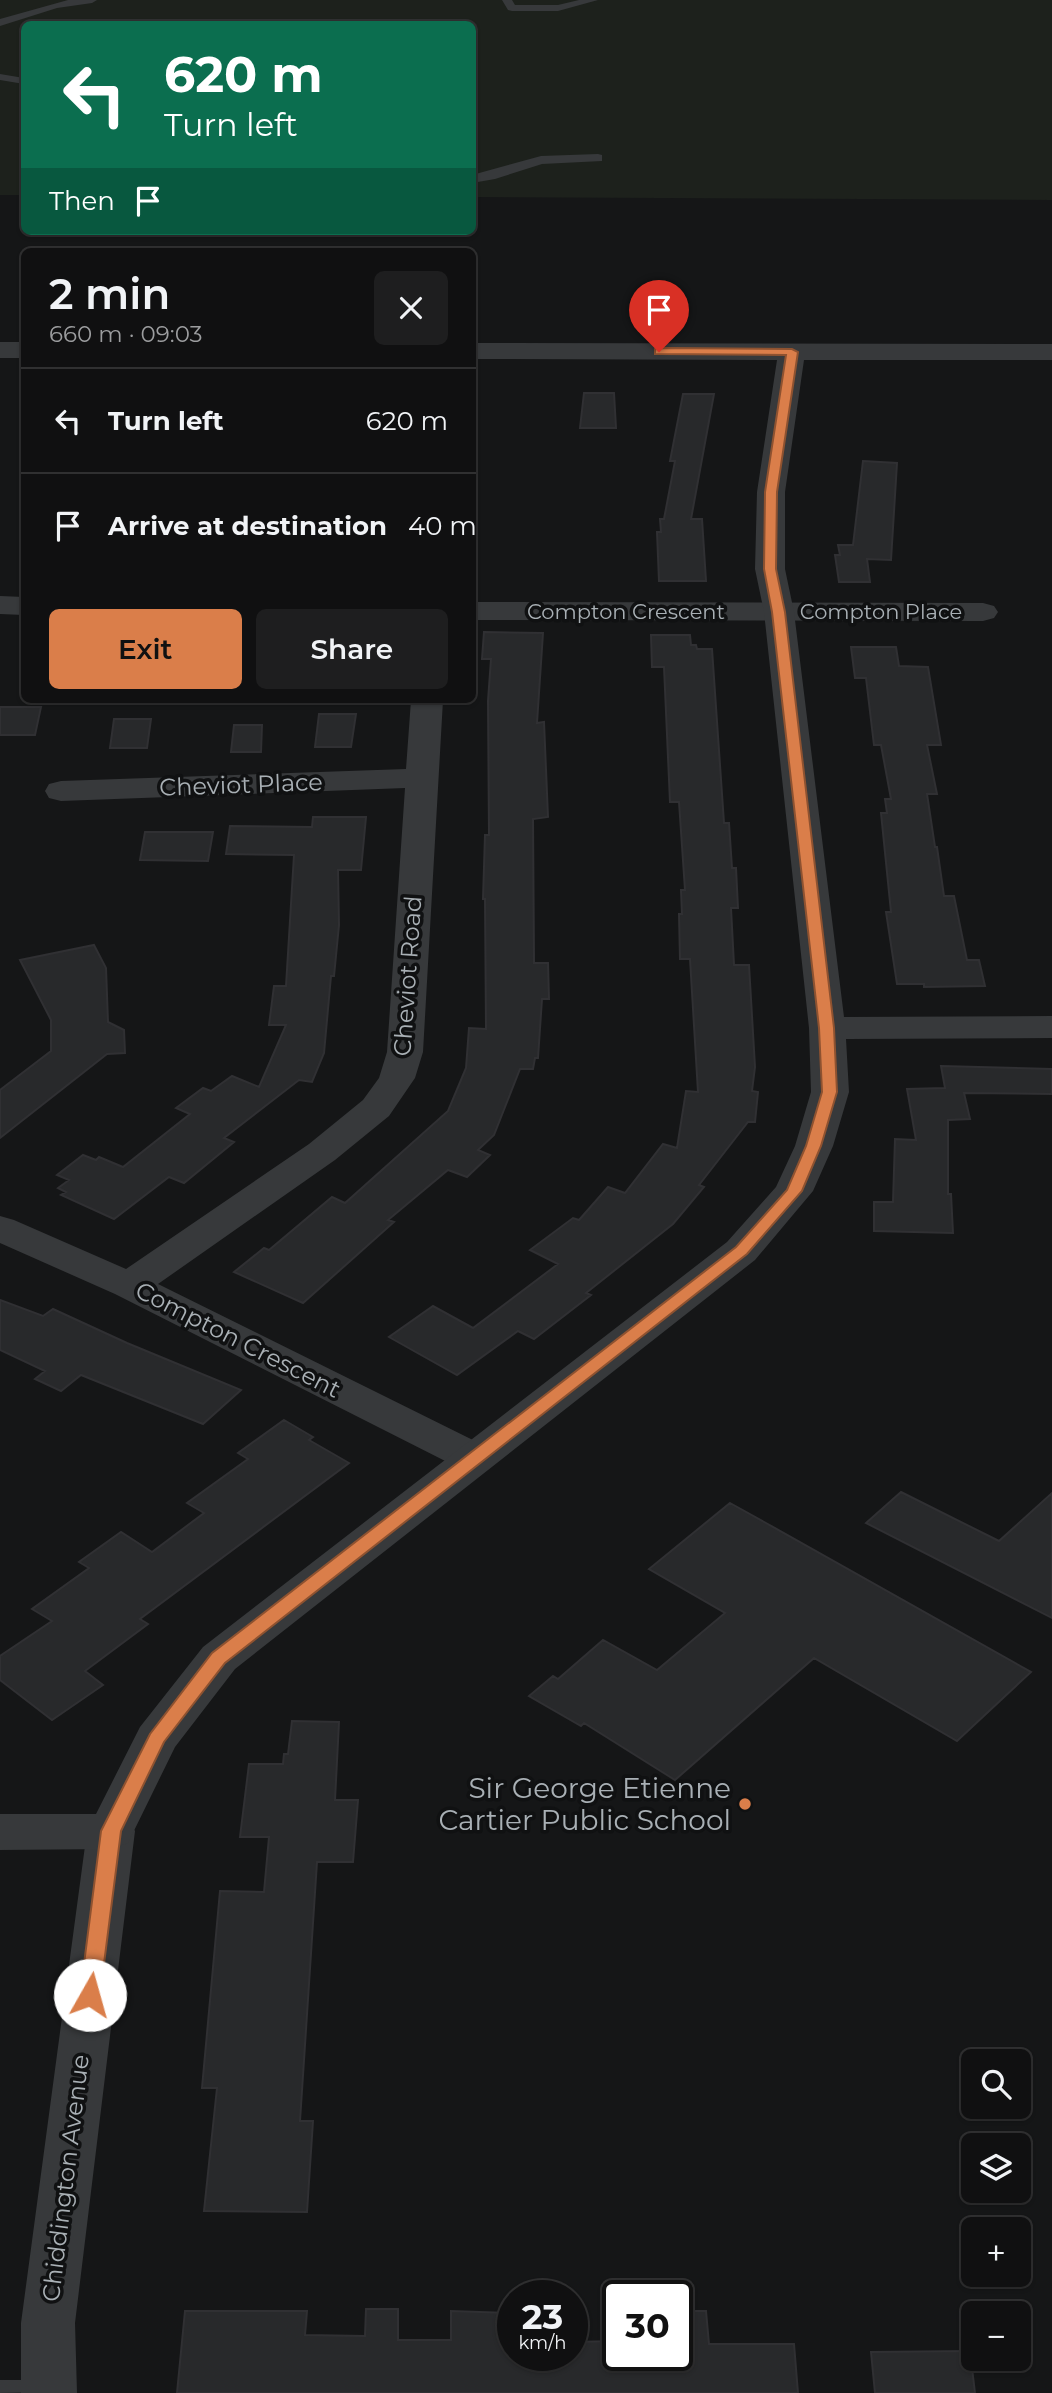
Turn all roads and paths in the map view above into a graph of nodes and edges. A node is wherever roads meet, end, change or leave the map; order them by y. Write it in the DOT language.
graph roads {
  1 [pos="92,0"];
  2 [pos="507,0"];
  3 [pos="593,0"];
  4 [pos="0,23"];
  5 [pos="0,76"];
  6 [pos="21,80"];
  7 [pos="598,158"];
  8 [pos="476,178"];
  9 [pos="0,350"];
  10 [pos="21,350"];
  11 [pos="476,351"];
  12 [pos="792,352"];
  13 [pos="1052,352"];
  14 [pos="0,606"];
  15 [pos="21,606"];
  16 [pos="476,611"];
  17 [pos="779,612"];
  18 [pos="983,612"];
  19 [pos="427,703"];
  20 [pos="421,778"];
  21 [pos="61,791"];
  22 [pos="1052,1027"];
  23 [pos="827,1028"];
  24 [pos="0,1228"];
  25 [pos="129,1285"];
  26 [pos="474,1458"];
  27 [pos="111,1831"];
  28 [pos="0,1832"];
  29 [pos="0,2392"];
  30 [pos="49,2393"];
  1 -- 4 [label="lane"];
  2 -- 3 [label="lane"];
  5 -- 6 [label="lane"];
  7 -- 8 [label="lane"];
  9 -- 10 [label="street"];
  11 -- 12 [label="street"];
  12 -- 13 [label="street"];
  12 -- 17 [label="street, Chiddington Avenue"];
  14 -- 15 [label="street"];
  16 -- 17 [label="street, Compton Crescent"];
  17 -- 18 [label="street, Compton Place"];
  17 -- 23 [label="street, Chiddington Avenue"];
  19 -- 20 [label="street, Cheviot Road"];
  20 -- 21 [label="street, Cheviot Place"];
  20 -- 25 [label="street, Cheviot Road"];
  22 -- 23 [label="street"];
  23 -- 26 [label="street, Chiddington Avenue"];
  24 -- 25 [label="street, Compton Crescent"];
  25 -- 26 [label="street, Compton Crescent"];
  26 -- 27 [label="street, Chiddington Avenue"];
  27 -- 28 [label="street"];
  27 -- 30 [label="street, Chiddington Avenue"];
  29 -- 30 [label="lane"];
}
